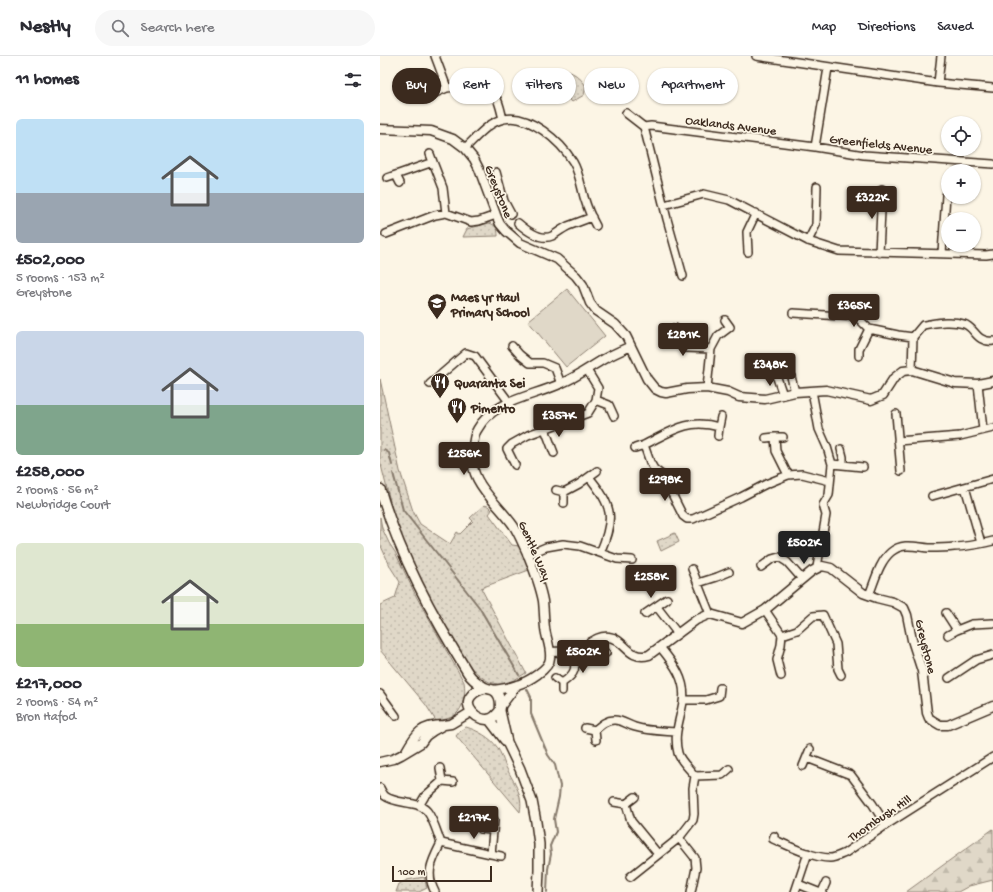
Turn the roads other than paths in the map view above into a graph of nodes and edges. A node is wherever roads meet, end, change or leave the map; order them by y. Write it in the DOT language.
graph roads {
  1 [pos="435,56"];
  2 [pos="756,56"];
  3 [pos="941,56"];
  4 [pos="828,68"];
  5 [pos="938,83"];
  6 [pos="447,88"];
  7 [pos="993,88"];
  8 [pos="441,91"];
  9 [pos="626,113"];
  10 [pos="503,119"];
  11 [pos="644,127"];
  12 [pos="380,129"];
  13 [pos="815,147"];
  14 [pos="465,148"];
  15 [pos="430,154"];
  16 [pos="433,162"];
  17 [pos="993,164"];
  18 [pos="496,172"];
  19 [pos="396,175"];
  20 [pos="387,178"];
  21 [pos="400,183"];
  22 [pos="817,187"];
  23 [pos="882,189"];
  24 [pos="501,192"];
  25 [pos="488,195"];
  26 [pos="664,204"];
  27 [pos="945,204"];
  28 [pos="446,212"];
  29 [pos="756,213"];
  30 [pos="511,214"];
  31 [pos="496,215"];
  32 [pos="592,217"];
  33 [pos="518,223"];
  34 [pos="596,226"];
  35 [pos="386,234"];
  36 [pos="808,242"];
  37 [pos="748,252"];
  38 [pos="879,253"];
  39 [pos="942,254"];
  40 [pos="993,254"];
  41 [pos="683,276"];
  42 [pos="793,313"];
  43 [pos="725,320"];
  44 [pos="675,328"];
  45 [pos="869,329"];
  46 [pos="913,337"];
  47 [pos="993,341"];
  48 [pos="512,346"];
  49 [pos="631,346"];
  50 [pos="711,349"];
  51 [pos="859,356"];
  52 [pos="789,369"];
  53 [pos="587,370"];
  54 [pos="912,370"];
  55 [pos="775,372"];
  56 [pos="993,381"];
  57 [pos="430,384"];
  58 [pos="561,384"];
  59 [pos="978,384"];
  60 [pos="707,388"];
  61 [pos="812,390"];
  62 [pos="795,392"];
  63 [pos="783,395"];
  64 [pos="596,400"];
  65 [pos="509,402"];
  66 [pos="896,414"];
  67 [pos="614,416"];
  68 [pos="721,417"];
  69 [pos="719,427"];
  70 [pos="993,428"];
  71 [pos="545,430"];
  72 [pos="983,430"];
  73 [pos="718,436"];
  74 [pos="775,437"];
  75 [pos="783,437"];
  76 [pos="766,438"];
  77 [pos="898,441"];
  78 [pos="644,445"];
  79 [pos="634,448"];
  80 [pos="841,449"];
  81 [pos="554,453"];
  82 [pos="832,464"];
  83 [pos="515,465"];
  84 [pos="844,465"];
  85 [pos="863,467"];
  86 [pos="597,471"];
  87 [pos="901,471"];
  88 [pos="788,475"];
  89 [pos="589,477"];
  90 [pos="993,479"];
  91 [pos="830,481"];
  92 [pos="965,487"];
  93 [pos="380,489"];
  94 [pos="556,490"];
  95 [pos="564,492"];
  96 [pos="932,496"];
  97 [pos="564,503"];
  98 [pos="993,541"];
  99 [pos="981,543"];
  100 [pos="600,553"];
  101 [pos="528,555"];
  102 [pos="632,560"];
  103 [pos="761,567"];
  104 [pos="817,567"];
  105 [pos="692,570"];
  106 [pos="729,572"];
  107 [pos="802,579"];
  108 [pos="698,583"];
  109 [pos="869,595"];
  110 [pos="667,599"];
  111 [pos="657,606"];
  112 [pos="765,610"];
  113 [pos="946,613"];
  114 [pos="645,614"];
  115 [pos="710,614"];
  116 [pos="993,623"];
  117 [pos="957,630"];
  118 [pos="678,634"];
  119 [pos="782,635"];
  120 [pos="948,635"];
  121 [pos="660,647"];
  122 [pos="573,651"];
  123 [pos="550,652"];
  124 [pos="606,653"];
  125 [pos="993,656"];
  126 [pos="575,664"];
  127 [pos="469,675"];
  128 [pos="840,675"];
  129 [pos="780,676"];
  130 [pos="556,678"];
  131 [pos="949,678"];
  132 [pos="562,683"];
  133 [pos="517,685"];
  134 [pos="720,688"];
  135 [pos="489,689"];
  136 [pos="562,691"];
  137 [pos="380,694"];
  138 [pos="470,696"];
  139 [pos="684,700"];
  140 [pos="500,708"];
  141 [pos="992,708"];
  142 [pos="471,712"];
  143 [pos="396,716"];
  144 [pos="489,720"];
  145 [pos="585,728"];
  146 [pos="595,730"];
  147 [pos="676,732"];
  148 [pos="596,740"];
  149 [pos="508,742"];
  150 [pos="810,749"];
  151 [pos="993,757"];
  152 [pos="807,758"];
  153 [pos="380,762"];
  154 [pos="803,766"];
  155 [pos="440,768"];
  156 [pos="729,769"];
  157 [pos="695,776"];
  158 [pos="442,781"];
  159 [pos="453,782"];
  160 [pos="380,788"];
  161 [pos="385,796"];
  162 [pos="635,797"];
  163 [pos="614,802"];
  164 [pos="380,803"];
  165 [pos="626,804"];
  166 [pos="419,806"];
  167 [pos="494,820"];
  168 [pos="886,825"];
  169 [pos="481,830"];
  170 [pos="493,830"];
  171 [pos="679,838"];
  172 [pos="772,840"];
  173 [pos="441,843"];
  174 [pos="808,853"];
  175 [pos="491,854"];
  176 [pos="658,854"];
  177 [pos="501,856"];
  178 [pos="630,877"];
  179 [pos="826,883"];
  180 [pos="798,884"];
  181 [pos="435,892"];
  182 [pos="538,892"];
  183 [pos="691,892"];
  184 [pos="795,892"];
  185 [pos="818,892"];
  186 [pos="822,892"];
  1 -- 6 [label="street"];
  2 -- 4 [label="street"];
  3 -- 5 [label="street"];
  4 -- 5 [label="street"];
  4 -- 13 [label="street"];
  5 -- 7 [label="street"];
  6 -- 8 [label="street"];
  6 -- 10 [label="street"];
  9 -- 11 [label="street"];
  10 -- 14 [label="street"];
  10 -- 32 [label="street"];
  11 -- 13 [label="street, Oaklands Avenue"];
  11 -- 26 [label="street"];
  12 -- 14 [label="street, Greystone"];
  13 -- 17 [label="street, Greenfields Avenue"];
  14 -- 25 [label="street, Greystone"];
  15 -- 16 [label="street"];
  16 -- 19 [label="street"];
  16 -- 28 [label="street"];
  18 -- 24 [label="street"];
  19 -- 20 [label="street"];
  19 -- 21 [label="street"];
  22 -- 36 [label="street"];
  23 -- 38 [label="street"];
  24 -- 25 [label="street"];
  24 -- 30 [label="street"];
  25 -- 31 [label="street, Greystone"];
  26 -- 29 [label="street"];
  26 -- 41 [label="street"];
  27 -- 39 [label="street"];
  28 -- 31 [label="street"];
  28 -- 35 [label="street"];
  29 -- 36 [label="street"];
  29 -- 37 [label="street"];
  31 -- 49 [label="street, Greystone"];
  32 -- 33 [label="street"];
  32 -- 34 [label="street"];
  36 -- 38 [label="street"];
  38 -- 39 [label="street"];
  39 -- 40 [label="street"];
  42 -- 45 [label="street"];
  43 -- 50 [label="street"];
  44 -- 50 [label="street"];
  45 -- 46 [label="street"];
  45 -- 51 [label="street"];
  46 -- 47 [label="street"];
  46 -- 54 [label="street"];
  48 -- 58 [label="street"];
  49 -- 53 [label="street, Gentle Way"];
  49 -- 60 [label="street, Greystone"];
  50 -- 60 [label="street"];
  52 -- 62 [label="street"];
  53 -- 58 [label="street, Gentle Way"];
  53 -- 64 [label="street"];
  54 -- 59 [label="street"];
  54 -- 61 [label="street, Greystone"];
  55 -- 63 [label="street"];
  56 -- 59 [label="street"];
  57 -- 65 [label="street"];
  58 -- 65 [label="street, Gentle Way"];
  59 -- 72 [label="street"];
  60 -- 63 [label="street, Greystone"];
  61 -- 62 [label="street, Greystone"];
  61 -- 82 [label="street"];
  62 -- 63 [label="street, Greystone"];
  64 -- 67 [label="street"];
  64 -- 71 [label="street"];
  65 -- 101 [label="street, Gentle Way"];
  66 -- 77 [label="street"];
  68 -- 69 [label="street"];
  69 -- 73 [label="street"];
  69 -- 78 [label="street"];
  70 -- 72 [label="street"];
  71 -- 81 [label="street"];
  71 -- 83 [label="street"];
  72 -- 77 [label="street"];
  74 -- 75 [label="street"];
  74 -- 76 [label="street"];
  74 -- 88 [label="street"];
  77 -- 87 [label="street"];
  78 -- 79 [label="street"];
  78 -- 88 [label="street"];
  80 -- 84 [label="street"];
  82 -- 84 [label="street"];
  82 -- 91 [label="street"];
  84 -- 85 [label="street"];
  86 -- 89 [label="street"];
  88 -- 91 [label="street"];
  89 -- 95 [label="street"];
  89 -- 100 [label="street"];
  90 -- 92 [label="street"];
  91 -- 104 [label="street"];
  92 -- 96 [label="street"];
  92 -- 99 [label="street"];
  93 -- 127 [label="main road"];
  94 -- 95 [label="street"];
  95 -- 97 [label="street"];
  98 -- 99 [label="street"];
  99 -- 109 [label="street"];
  100 -- 101 [label="street"];
  100 -- 102 [label="street"];
  101 -- 123 [label="street, Gentle Way"];
  103 -- 107 [label="street"];
  104 -- 107 [label="street"];
  104 -- 109 [label="street, Greystone"];
  105 -- 108 [label="street"];
  106 -- 108 [label="street"];
  107 -- 112 [label="street"];
  108 -- 115 [label="street"];
  109 -- 141 [label="street, Greystone"];
  110 -- 111 [label="street"];
  111 -- 114 [label="street"];
  111 -- 118 [label="street"];
  112 -- 115 [label="street"];
  112 -- 119 [label="street"];
  113 -- 117 [label="street"];
  115 -- 118 [label="street"];
  116 -- 117 [label="street"];
  117 -- 120 [label="street"];
  118 -- 121 [label="street"];
  119 -- 128 [label="street"];
  119 -- 129 [label="street"];
  121 -- 122 [label="street"];
  121 -- 139 [label="street"];
  122 -- 123 [label="street"];
  122 -- 126 [label="street"];
  123 -- 133 [label="street"];
  124 -- 126 [label="street"];
  125 -- 131 [label="street"];
  126 -- 132 [label="street"];
  127 -- 135 [label="main road"];
  127 -- 138 [label="main road"];
  130 -- 132 [label="street"];
  132 -- 136 [label="street"];
  133 -- 135 [label="street"];
  133 -- 140 [label="street"];
  134 -- 139 [label="street"];
  135 -- 138 [label="main road"];
  135 -- 140 [label="main road"];
  137 -- 143 [label="street"];
  138 -- 142 [label="main road"];
  139 -- 147 [label="street"];
  140 -- 144 [label="main road"];
  140 -- 149 [label="main road"];
  142 -- 144 [label="main road"];
  142 -- 153 [label="street"];
  144 -- 149 [label="main road"];
  145 -- 146 [label="street"];
  146 -- 147 [label="street"];
  146 -- 148 [label="street"];
  147 -- 157 [label="street"];
  149 -- 182 [label="main road"];
  150 -- 152 [label="street"];
  151 -- 168 [label="street, Thornbush Hill"];
  152 -- 154 [label="street"];
  152 -- 168 [label="street"];
  155 -- 158 [label="street"];
  156 -- 157 [label="street"];
  157 -- 171 [label="street"];
  158 -- 159 [label="street"];
  158 -- 166 [label="street"];
  160 -- 161 [label="street"];
  161 -- 164 [label="street"];
  161 -- 166 [label="street"];
  162 -- 165 [label="street"];
  163 -- 165 [label="street"];
  165 -- 176 [label="street"];
  166 -- 173 [label="street"];
  167 -- 170 [label="street"];
  168 -- 174 [label="street, Thornbush Hill"];
  169 -- 170 [label="street"];
  170 -- 175 [label="street"];
  171 -- 176 [label="street"];
  171 -- 183 [label="street"];
  172 -- 174 [label="street, Thornbush Hill"];
  173 -- 175 [label="street"];
  173 -- 181 [label="street"];
  174 -- 180 [label="street"];
  175 -- 177 [label="street"];
  176 -- 178 [label="street"];
  179 -- 186 [label="street"];
  180 -- 184 [label="street"];
  180 -- 185 [label="street"];
}
